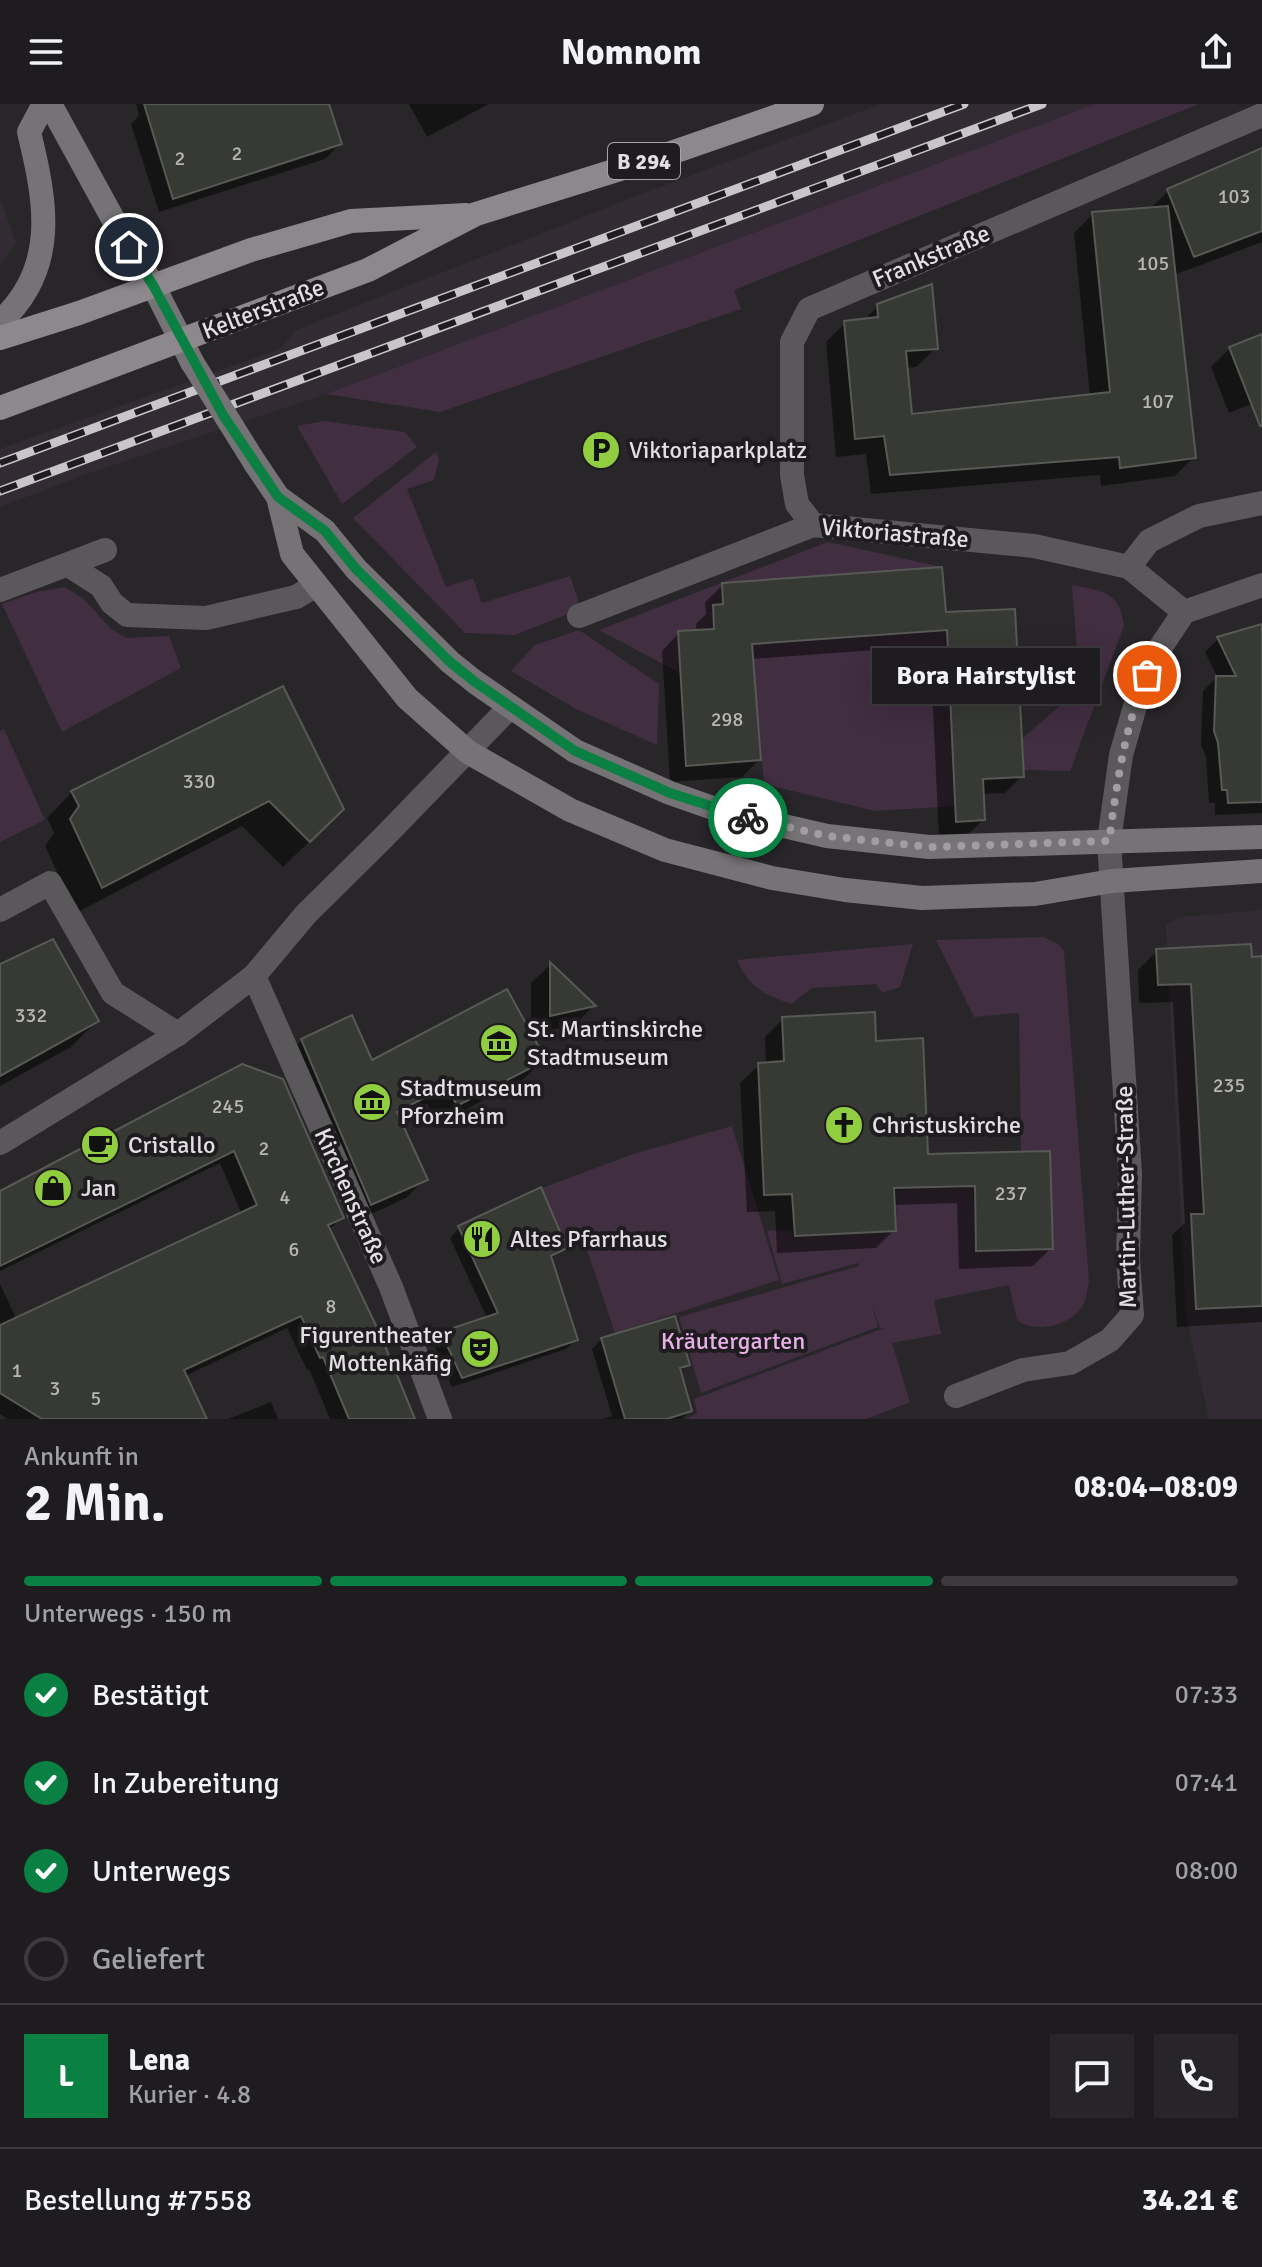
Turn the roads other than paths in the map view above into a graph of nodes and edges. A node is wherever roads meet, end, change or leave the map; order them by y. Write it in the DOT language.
graph roads {
  1 [pos="44,104"];
  2 [pos="50,104"];
  3 [pos="812,104"];
  4 [pos="1262,115"];
  5 [pos="476,214"];
  6 [pos="154,287"];
  7 [pos="0,322"];
  8 [pos="0,338"];
  9 [pos="187,351"];
  10 [pos="0,408"];
  11 [pos="278,497"];
  12 [pos="1262,503"];
  13 [pos="813,525"];
  14 [pos="105,550"];
  15 [pos="68,565"];
  16 [pos="1129,567"];
  17 [pos="1262,585"];
  18 [pos="315,586"];
  19 [pos="0,590"];
  20 [pos="1184,612"];
  21 [pos="579,616"];
  22 [pos="510,707"];
  23 [pos="468,752"];
  24 [pos="1262,837"];
  25 [pos="1109,841"];
  26 [pos="1262,871"];
  27 [pos="1112,881"];
  28 [pos="0,910"];
  29 [pos="254,976"];
  30 [pos="178,1034"];
  31 [pos="0,1143"];
  32 [pos="956,1396"];
  33 [pos="440,1419"];
  1 -- 7 [label="main road"];
  2 -- 6 [label="main road"];
  3 -- 5 [label="main road, Kelterstraße / B 294"];
  4 -- 13 [label="street, Frankstraße"];
  5 -- 6 [label="main road, Kelterstraße / B 294"];
  5 -- 9 [label="main road, Kelterstraße / B 294"];
  6 -- 8 [label="main road, Kelterstraße / B 294"];
  6 -- 9 [label="main road"];
  9 -- 10 [label="main road, Kelterstraße / B 294"];
  9 -- 11 [label="main road, bridge"];
  11 -- 18 [label="main road"];
  11 -- 22 [label="main road"];
  12 -- 16 [label="street"];
  13 -- 16 [label="street, Viktoriastraße"];
  13 -- 21 [label="street, Viktoriastraße"];
  14 -- 15 [label="street"];
  15 -- 18 [label="street"];
  15 -- 19 [label="street"];
  16 -- 20 [label="street"];
  17 -- 20 [label="street"];
  18 -- 23 [label="main road"];
  20 -- 25 [label="street, Martin-Luther-Straße"];
  22 -- 23 [label="street"];
  22 -- 25 [label="main road"];
  23 -- 27 [label="main road"];
  23 -- 29 [label="street"];
  24 -- 25 [label="main road"];
  25 -- 27 [label="street, Martin-Luther-Straße"];
  26 -- 27 [label="main road"];
  27 -- 32 [label="street, Martin-Luther-Straße"];
  28 -- 30 [label="street"];
  29 -- 30 [label="street"];
  29 -- 33 [label="street, Kirchenstraße"];
  30 -- 31 [label="street"];
}
